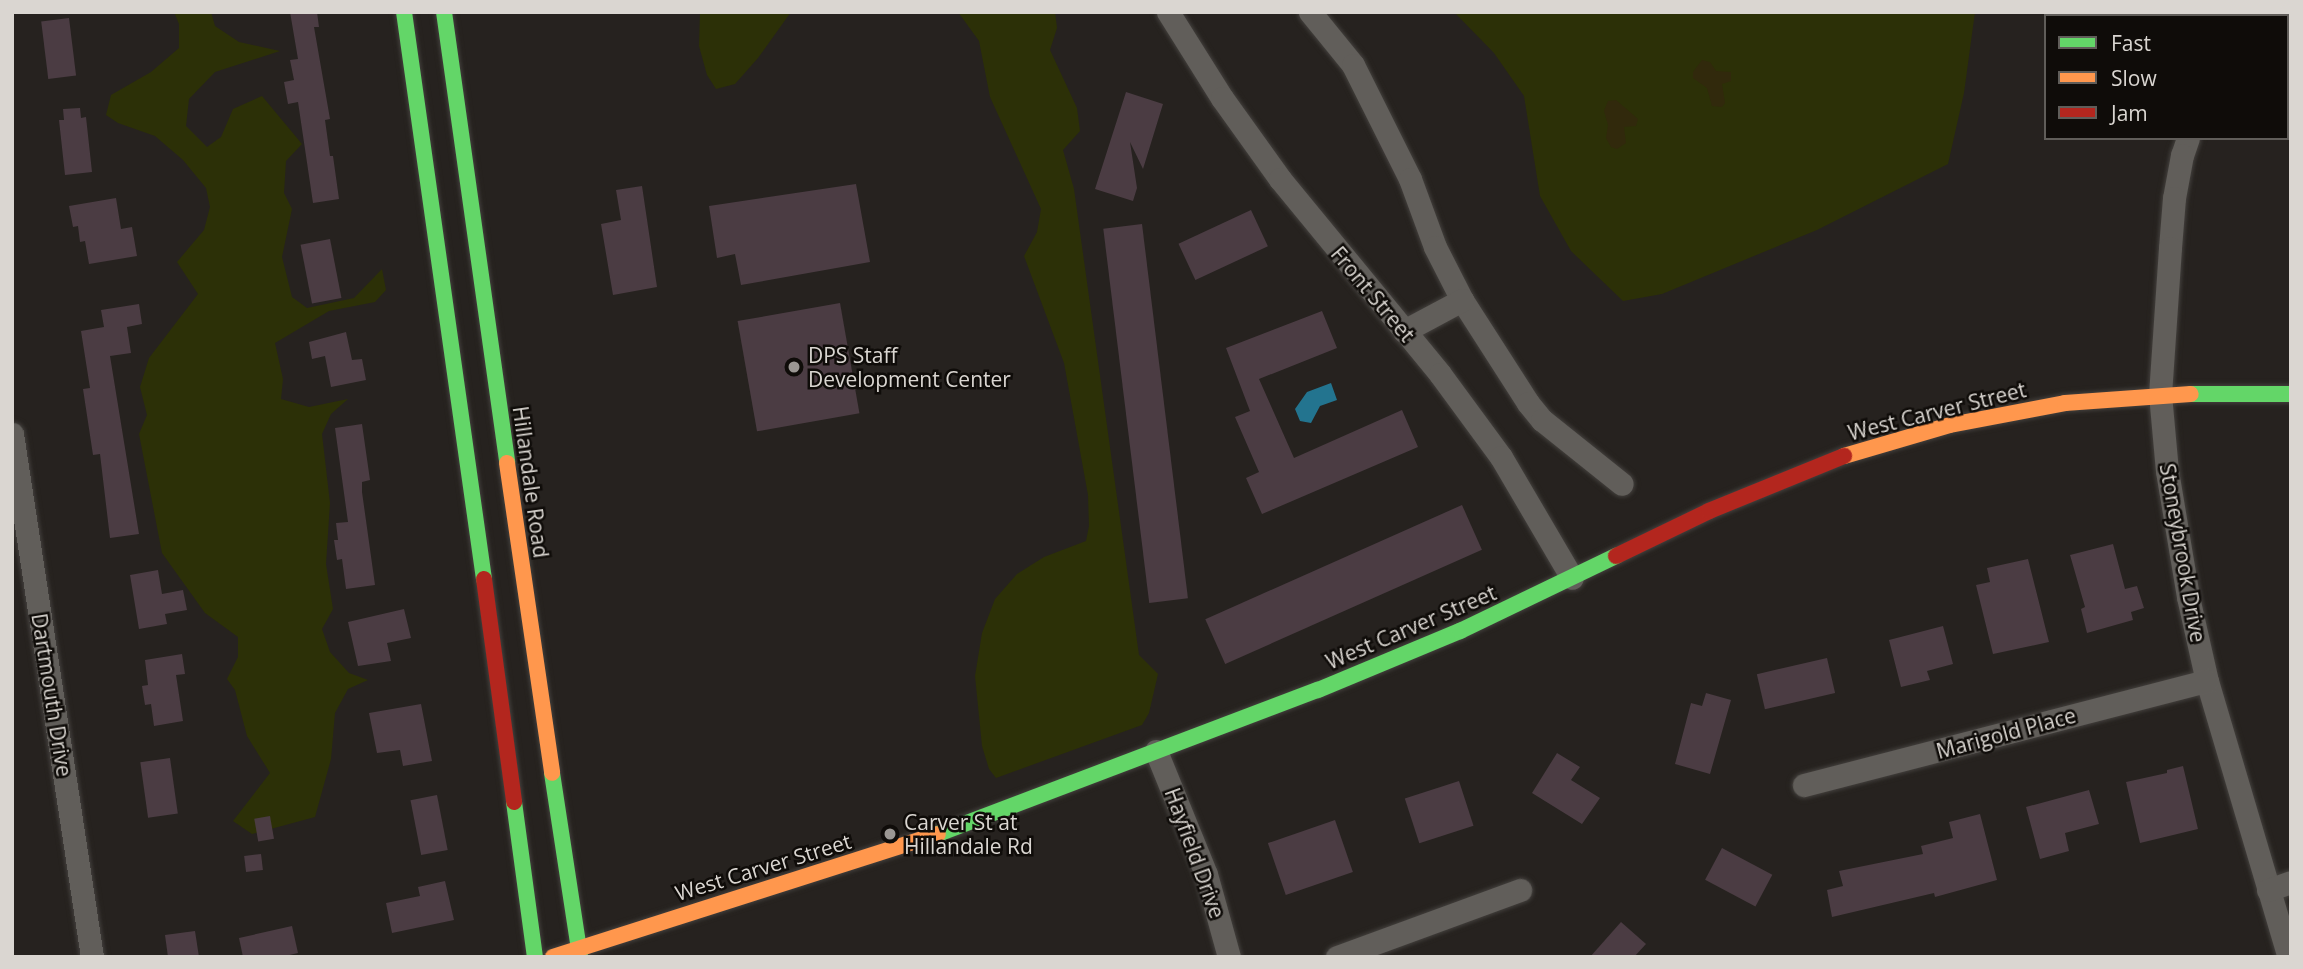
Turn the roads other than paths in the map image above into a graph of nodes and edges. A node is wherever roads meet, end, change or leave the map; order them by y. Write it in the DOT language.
graph roads {
  1 [pos="404,12"];
  2 [pos="444,12"];
  3 [pos="1168,12"];
  4 [pos="1310,12"];
  5 [pos="2187,140"];
  6 [pos="1462,300"];
  7 [pos="1404,331"];
  8 [pos="2160,394"];
  9 [pos="2291,394"];
  10 [pos="12,434"];
  11 [pos="1622,484"];
  12 [pos="1572,578"];
  13 [pos="2207,681"];
  14 [pos="1156,751"];
  15 [pos="1804,785"];
  16 [pos="2291,881"];
  17 [pos="1520,890"];
  18 [pos="2268,890"];
  19 [pos="580,952"];
  20 [pos="92,957"];
  21 [pos="535,957"];
  22 [pos="554,957"];
  23 [pos="1229,957"];
  24 [pos="1337,957"];
  25 [pos="2289,957"];
  1 -- 21 [label="main road"];
  2 -- 19 [label="main road, Hillandale Road"];
  3 -- 7 [label="street, Front Street"];
  4 -- 6 [label="street"];
  5 -- 8 [label="street, Stoneybrook Drive"];
  6 -- 7 [label="street"];
  6 -- 11 [label="street"];
  7 -- 12 [label="street, Front Street"];
  8 -- 9 [label="main road, West Carver Street"];
  8 -- 12 [label="main road, West Carver Street"];
  8 -- 13 [label="street, Stoneybrook Drive"];
  10 -- 20 [label="street, Dartmouth Drive"];
  12 -- 14 [label="main road, West Carver Street"];
  13 -- 15 [label="street, Marigold Place"];
  13 -- 18 [label="street, Stoneybrook Drive"];
  14 -- 19 [label="main road, West Carver Street"];
  14 -- 23 [label="street, Hayfield Drive"];
  16 -- 18 [label="street"];
  17 -- 24 [label="street"];
  18 -- 25 [label="street, Stoneybrook Drive"];
  19 -- 22 [label="main road, West Carver Street"];
}
